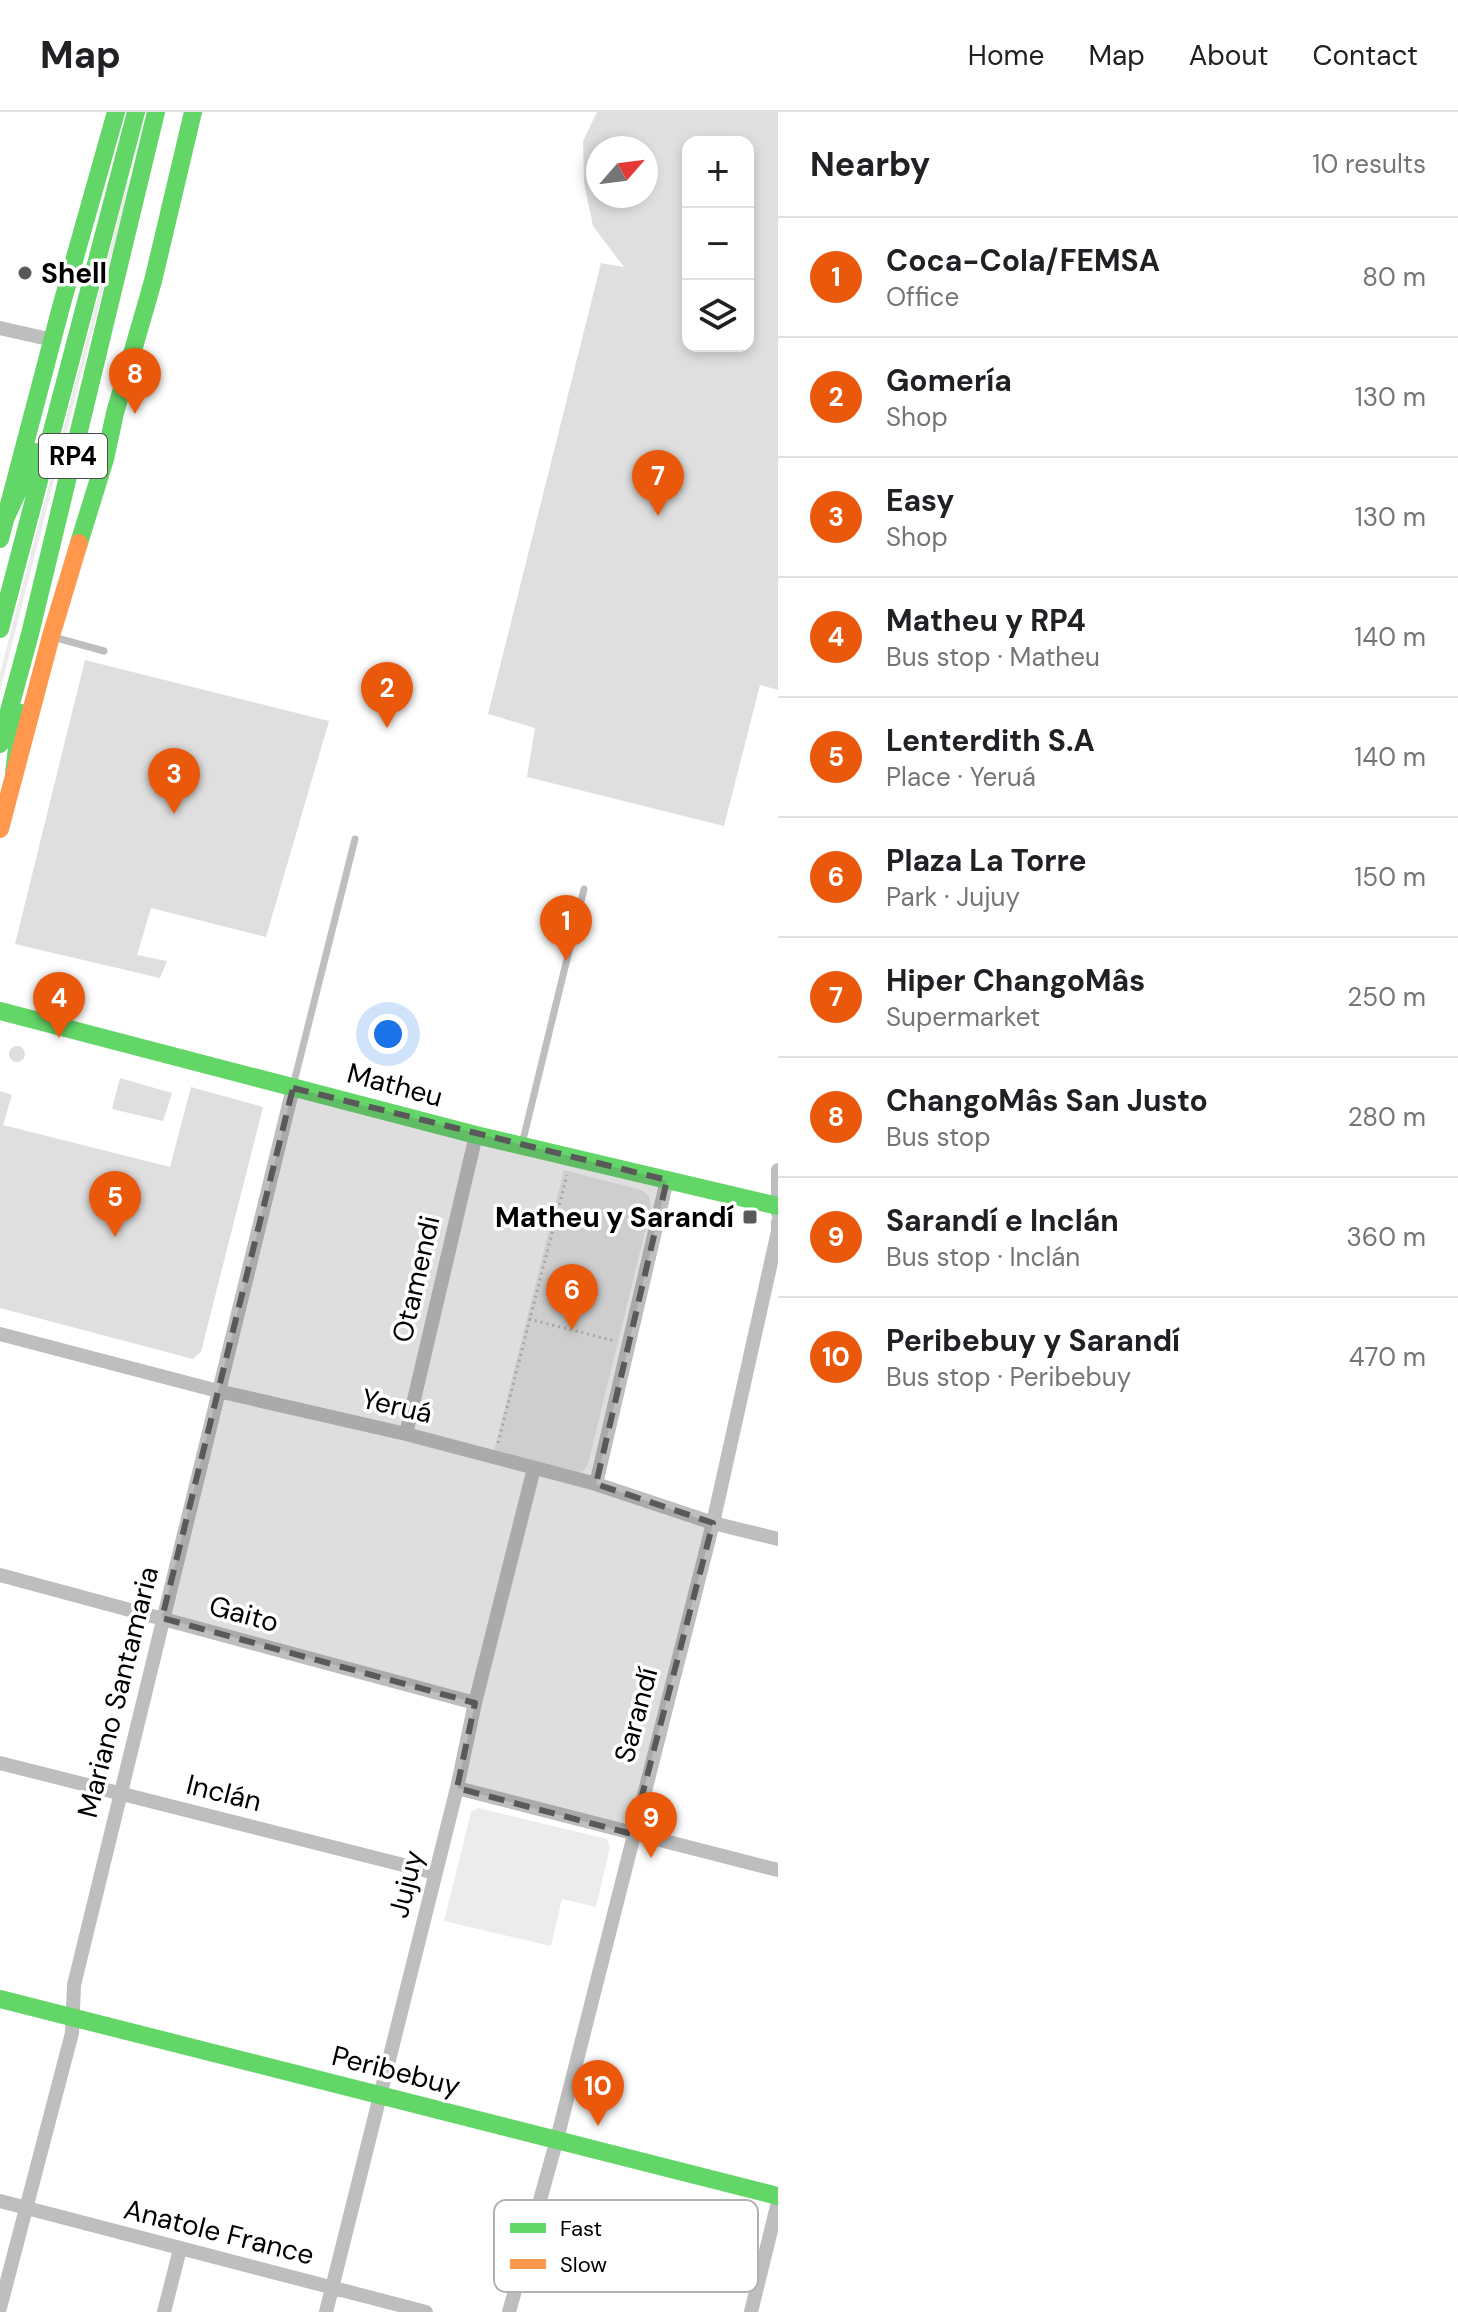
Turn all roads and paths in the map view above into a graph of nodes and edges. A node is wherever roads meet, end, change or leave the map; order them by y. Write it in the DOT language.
graph roads {
  1 [pos="116,112"];
  2 [pos="136,112"];
  3 [pos="156,112"];
  4 [pos="193,112"];
  5 [pos="0,328"];
  6 [pos="53,340"];
  7 [pos="64,392"];
  8 [pos="6,517"];
  9 [pos="0,539"];
  10 [pos="0,629"];
  11 [pos="30,634"];
  12 [pos="51,636"];
  13 [pos="104,651"];
  14 [pos="0,744"];
  15 [pos="14,774"];
  16 [pos="0,829"];
  17 [pos="355,839"];
  18 [pos="584,889"];
  19 [pos="0,1011"];
  20 [pos="293,1088"];
  21 [pos="476,1135"];
  22 [pos="521,1146"];
  23 [pos="778,1170"];
  24 [pos="568,1171"];
  25 [pos="667,1180"];
  26 [pos="778,1206"];
  27 [pos="778,1216"];
  28 [pos="778,1222"];
  29 [pos="529,1319"];
  30 [pos="0,1334"];
  31 [pos="618,1341"];
  32 [pos="218,1391"];
  33 [pos="406,1434"];
  34 [pos="495,1452"];
  35 [pos="534,1468"];
  36 [pos="596,1484"];
  37 [pos="713,1523"];
  38 [pos="778,1539"];
  39 [pos="0,1575"];
  40 [pos="162,1618"];
  41 [pos="475,1703"];
  42 [pos="0,1763"];
  43 [pos="457,1788"];
  44 [pos="120,1793"];
  45 [pos="632,1834"];
  46 [pos="778,1870"];
  47 [pos="435,1873"];
  48 [pos="0,1999"];
  49 [pos="74,2017"];
  50 [pos="379,2096"];
  51 [pos="557,2139"];
  52 [pos="778,2196"];
  53 [pos="540,2200"];
  54 [pos="0,2201"];
  55 [pos="778,2202"];
  56 [pos="26,2208"];
  57 [pos="180,2249"];
  58 [pos="758,2283"];
  59 [pos="332,2288"];
  60 [pos="515,2292"];
  61 [pos="756,2292"];
  62 [pos="0,2308"];
  63 [pos="164,2312"];
  64 [pos="326,2312"];
  65 [pos="426,2312"];
  66 [pos="509,2312"];
  67 [pos="751,2312"];
  1 -- 6 [label="street"];
  2 -- 7 [label="street, RP4"];
  3 -- 11 [label="street, RP4"];
  4 -- 12 [label="street"];
  5 -- 6 [label="street"];
  6 -- 8 [label="street"];
  7 -- 8 [label="street"];
  7 -- 10 [label="street, RP4"];
  8 -- 9 [label="street"];
  11 -- 14 [label="street, RP4"];
  11 -- 15 [label="street"];
  12 -- 13 [label="lane"];
  12 -- 15 [label="street"];
  15 -- 16 [label="street"];
  17 -- 20 [label="lane"];
  18 -- 22 [label="lane"];
  19 -- 20 [label="street, Matheu"];
  20 -- 21 [label="street, Matheu"];
  20 -- 32 [label="street, Mariano Santamaria"];
  21 -- 22 [label="street, Matheu"];
  21 -- 33 [label="street, Otamendi"];
  22 -- 25 [label="street, Matheu"];
  23 -- 26 [label="street"];
  24 -- 29 [label="path"];
  25 -- 26 [label="street, Matheu"];
  25 -- 36 [label="street"];
  26 -- 27 [label="street"];
  28 -- 37 [label="street, Sarandí"];
  29 -- 31 [label="path"];
  29 -- 34 [label="path"];
  30 -- 32 [label="street, Yeruá"];
  32 -- 33 [label="street, Yeruá"];
  32 -- 40 [label="street, Mariano Santamaria"];
  33 -- 35 [label="street, Yeruá"];
  35 -- 36 [label="street, Yeruá"];
  35 -- 41 [label="street, Jujuy"];
  36 -- 37 [label="street, Yeruá"];
  37 -- 38 [label="street, Yeruá"];
  37 -- 45 [label="street, Sarandí"];
  39 -- 40 [label="street, Gaito"];
  40 -- 41 [label="street, Gaito"];
  40 -- 44 [label="street, Mariano Santamaria"];
  41 -- 43 [label="street, Jujuy"];
  42 -- 44 [label="street, Inclán"];
  43 -- 45 [label="street"];
  43 -- 47 [label="street, Jujuy"];
  44 -- 47 [label="street, Inclán"];
  44 -- 49 [label="street, Mariano Santamaria"];
  45 -- 46 [label="street"];
  45 -- 51 [label="street, Sarandí"];
  47 -- 50 [label="street, Jujuy"];
  48 -- 49 [label="street, Peribebuy"];
  49 -- 50 [label="street, Peribebuy"];
  49 -- 56 [label="street, Mariano Santamaria"];
  50 -- 51 [label="street, Peribebuy"];
  50 -- 59 [label="street, Jujuy"];
  51 -- 52 [label="street, Peribebuy"];
  51 -- 53 [label="street, Sarandí"];
  54 -- 56 [label="street, Anatole France"];
  55 -- 58 [label="street"];
  56 -- 57 [label="street, Anatole France"];
  56 -- 62 [label="street, Mariano Santamaria"];
  57 -- 59 [label="street, Anatole France"];
  57 -- 63 [label="street"];
  59 -- 64 [label="street, Jujuy"];
  59 -- 65 [label="street, Anatole France"];
  60 -- 66 [label="street, Sarandí"];
  61 -- 67 [label="street"];
}
